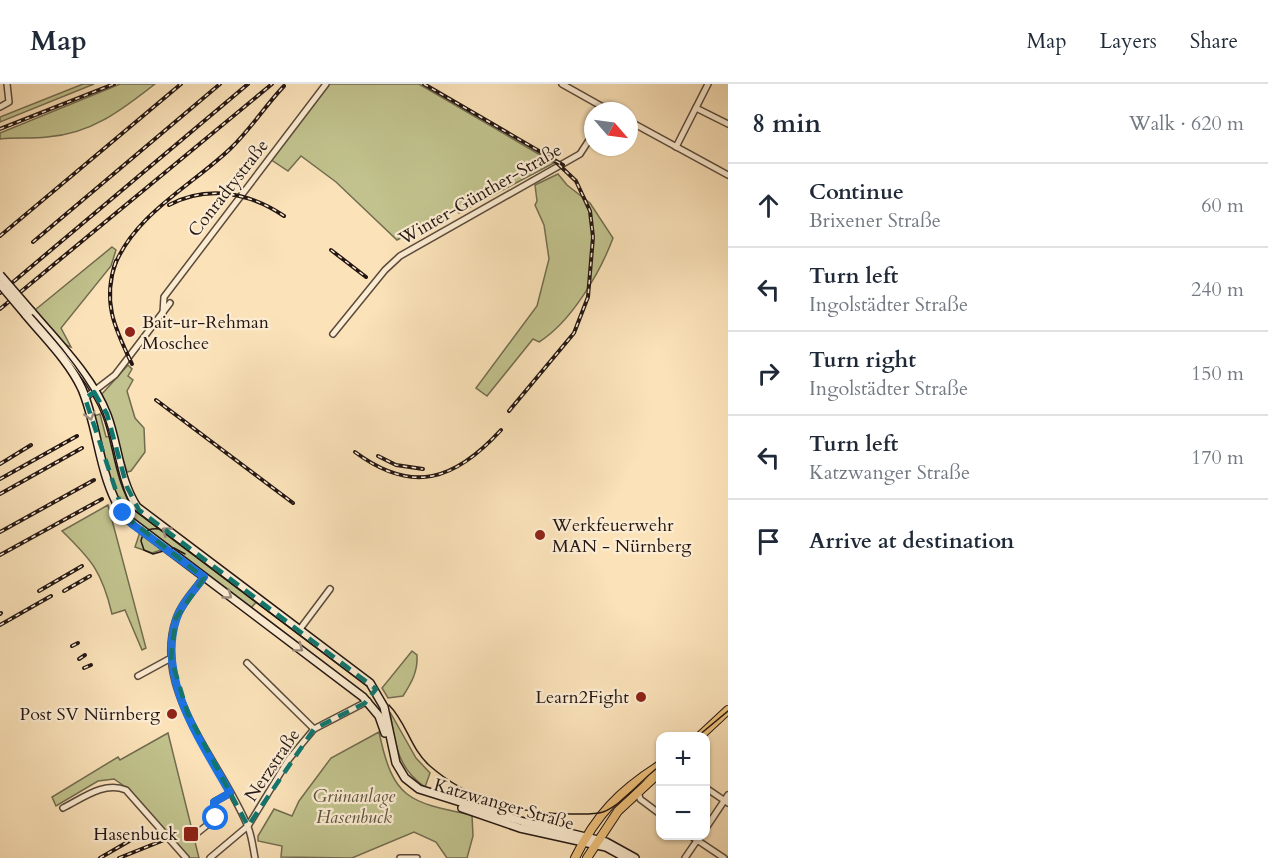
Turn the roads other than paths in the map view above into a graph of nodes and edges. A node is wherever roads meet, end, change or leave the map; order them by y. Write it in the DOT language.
graph roads {
  1 [pos="7,84"];
  2 [pos="326,84"];
  3 [pos="562,84"];
  4 [pos="708,84"];
  5 [pos="594,102"];
  6 [pos="0,107"];
  7 [pos="696,108"];
  8 [pos="728,124"];
  9 [pos="638,126"];
  10 [pos="676,147"];
  11 [pos="584,148"];
  12 [pos="728,175"];
  13 [pos="0,275"];
  14 [pos="0,284"];
  15 [pos="170,303"];
  16 [pos="28,313"];
  17 [pos="163,313"];
  18 [pos="333,334"];
  19 [pos="94,392"];
  20 [pos="85,398"];
  21 [pos="214,565"];
  22 [pos="204,577"];
  23 [pos="330,588"];
  24 [pos="262,600"];
  25 [pos="252,613"];
  26 [pos="300,629"];
  27 [pos="171,658"];
  28 [pos="247,663"];
  29 [pos="138,675"];
  30 [pos="376,689"];
  31 [pos="368,701"];
  32 [pos="728,710"];
  33 [pos="728,716"];
  34 [pos="386,718"];
  35 [pos="718,721"];
  36 [pos="314,729"];
  37 [pos="705,732"];
  38 [pos="656,768"];
  39 [pos="656,775"];
  40 [pos="638,791"];
  41 [pos="710,791"];
  42 [pos="230,793"];
  43 [pos="727,800"];
  44 [pos="63,808"];
  45 [pos="656,811"];
  46 [pos="710,822"];
  47 [pos="248,826"];
  48 [pos="196,834"];
  49 [pos="584,840"];
  50 [pos="698,840"];
  51 [pos="702,840"];
  52 [pos="596,842"];
  53 [pos="186,858"];
  54 [pos="210,858"];
  55 [pos="255,858"];
  56 [pos="400,858"];
  57 [pos="417,858"];
  58 [pos="575,858"];
  59 [pos="587,858"];
  60 [pos="626,858"];
  61 [pos="635,858"];
  62 [pos="686,858"];
  63 [pos="724,858"];
  1 -- 6 [label="street"];
  2 -- 17 [label="street, Conradtystraße"];
  3 -- 5 [label="street"];
  4 -- 7 [label="street"];
  7 -- 8 [label="street"];
  7 -- 10 [label="street"];
  9 -- 10 [label="street"];
  10 -- 12 [label="street"];
  11 -- 18 [label="street, Winter-Günther-Straße"];
  13 -- 16 [label="main road, bridge"];
  14 -- 16 [label="main road, bridge"];
  15 -- 17 [label="street, Conradtystraße"];
  16 -- 19 [label="main road"];
  16 -- 20 [label="main road, Katzwanger Straße"];
  17 -- 19 [label="street, Conradtystraße"];
  19 -- 20 [label="street, Conradtystraße"];
  21 -- 19 [label="main road, one-way"];
  20 -- 22 [label="main road, Katzwanger Straße, one-way"];
  21 -- 22 [label="main road"];
  21 -- 24 [label="main road"];
  22 -- 25 [label="main road, Katzwanger Straße, one-way"];
  22 -- 27 [label="street"];
  23 -- 26 [label="street"];
  24 -- 25 [label="main road"];
  24 -- 26 [label="main road"];
  25 -- 31 [label="main road, Katzwanger Straße, one-way"];
  26 -- 30 [label="main road"];
  27 -- 29 [label="street"];
  27 -- 42 [label="street"];
  28 -- 36 [label="street"];
  30 -- 31 [label="main road"];
  30 -- 34 [label="main road, Katzwanger Straße"];
  31 -- 34 [label="main road, Katzwanger Straße"];
  31 -- 36 [label="street, Nerzstraße"];
  31 -- 49 [label="main road, Katzwanger Straße"];
  32 -- 35 [label="main road"];
  33 -- 35 [label="main road"];
  34 -- 49 [label="main road, Katzwanger Straße"];
  35 -- 37 [label="main road"];
  36 -- 47 [label="street, Nerzstraße"];
  38 -- 49 [label="main road"];
  39 -- 40 [label="main road"];
  40 -- 45 [label="street"];
  40 -- 52 [label="main road"];
  41 -- 43 [label="street"];
  42 -- 47 [label="street"];
  42 -- 48 [label="street"];
  43 -- 46 [label="street"];
  44 -- 53 [label="street"];
  47 -- 54 [label="street, Nerzstraße"];
  47 -- 55 [label="street"];
  49 -- 52 [label="main road"];
  49 -- 58 [label="main road"];
  50 -- 62 [label="street"];
  51 -- 63 [label="street"];
  52 -- 59 [label="main road"];
  52 -- 60 [label="main road"];
  52 -- 61 [label="main road"];
  56 -- 57 [label="street"];
}
